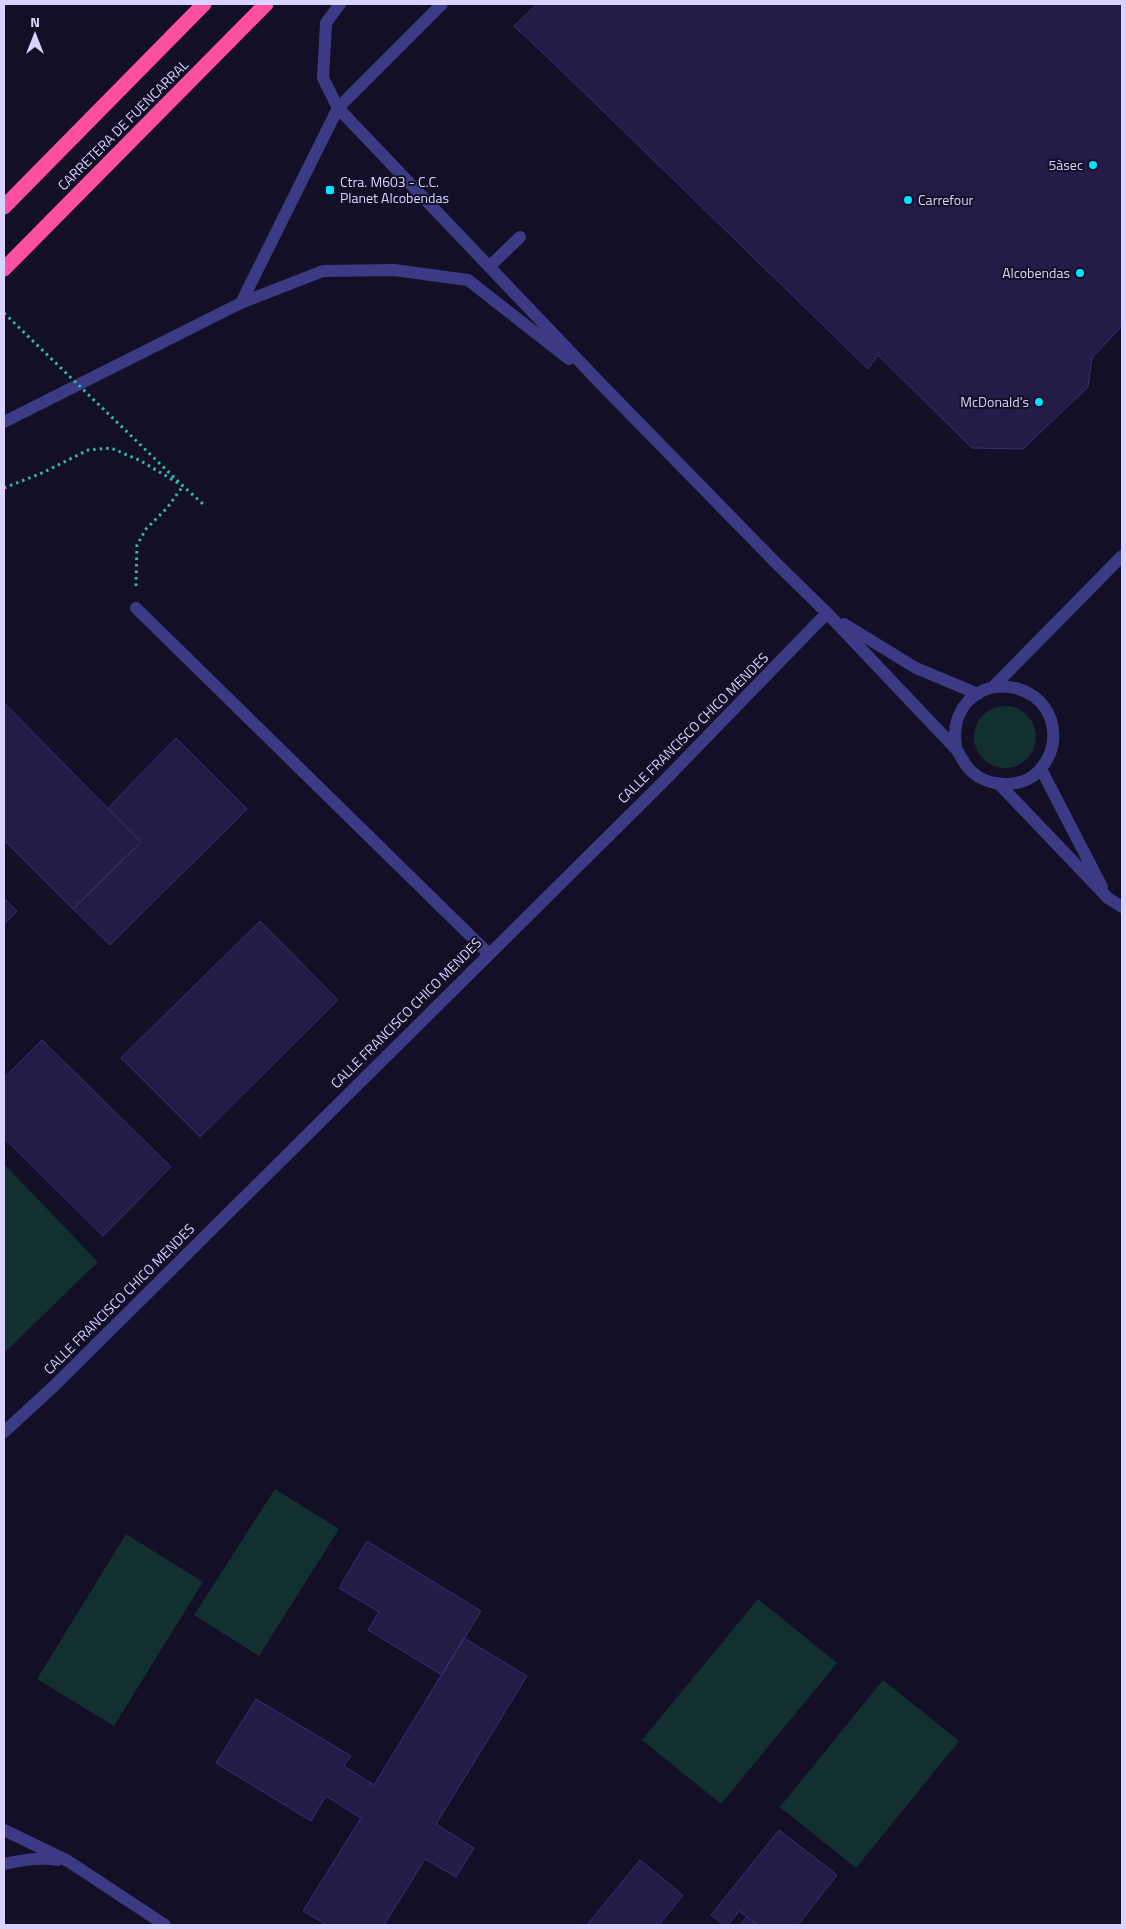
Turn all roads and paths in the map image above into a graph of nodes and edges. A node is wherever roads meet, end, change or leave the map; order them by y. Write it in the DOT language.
graph roads {
  1 [pos="204,4"];
  2 [pos="266,4"];
  3 [pos="340,4"];
  4 [pos="442,4"];
  5 [pos="338,108"];
  6 [pos="26,184"];
  7 [pos="4,200"];
  8 [pos="4,207"];
  9 [pos="520,237"];
  10 [pos="490,266"];
  11 [pos="4,269"];
  12 [pos="241,303"];
  13 [pos="4,313"];
  14 [pos="602,384"];
  15 [pos="4,422"];
  16 [pos="183,486"];
  17 [pos="4,488"];
  18 [pos="202,504"];
  19 [pos="1122,556"];
  20 [pos="136,608"];
  21 [pos="827,613"];
  22 [pos="993,687"];
  23 [pos="978,694"];
  24 [pos="956,748"];
  25 [pos="1041,769"];
  26 [pos="1000,785"];
  27 [pos="1108,898"];
  28 [pos="1122,907"];
  29 [pos="488,954"];
  30 [pos="4,1432"];
  31 [pos="4,1830"];
  32 [pos="68,1861"];
  33 [pos="4,1864"];
  34 [pos="165,1925"];
  1 -- 6 [label="highway, CARRETERA DE FUENCARRAL"];
  2 -- 11 [label="highway, CARRETERA DE FUENCARRAL"];
  3 -- 5 [label="street"];
  4 -- 5 [label="street"];
  5 -- 10 [label="street"];
  5 -- 12 [label="street"];
  6 -- 7 [label="street"];
  6 -- 8 [label="highway, CARRETERA DE FUENCARRAL"];
  9 -- 10 [label="street"];
  10 -- 14 [label="street"];
  12 -- 14 [label="street"];
  12 -- 15 [label="street"];
  13 -- 16 [label="path, bridge"];
  14 -- 21 [label="street"];
  16 -- 17 [label="path"];
  16 -- 18 [label="path"];
  16 -- 20 [label="path"];
  19 -- 22 [label="street"];
  20 -- 29 [label="street"];
  21 -- 23 [label="street"];
  21 -- 24 [label="street"];
  21 -- 29 [label="street, CALLE FRANCISCO CHICO MENDES"];
  22 -- 23 [label="street"];
  22 -- 25 [label="street"];
  23 -- 24 [label="street"];
  24 -- 26 [label="street"];
  25 -- 26 [label="street"];
  25 -- 27 [label="street"];
  26 -- 27 [label="street"];
  27 -- 28 [label="street"];
  29 -- 30 [label="street, CALLE FRANCISCO CHICO MENDES"];
  31 -- 32 [label="street"];
  32 -- 33 [label="street"];
  32 -- 34 [label="street"];
}
